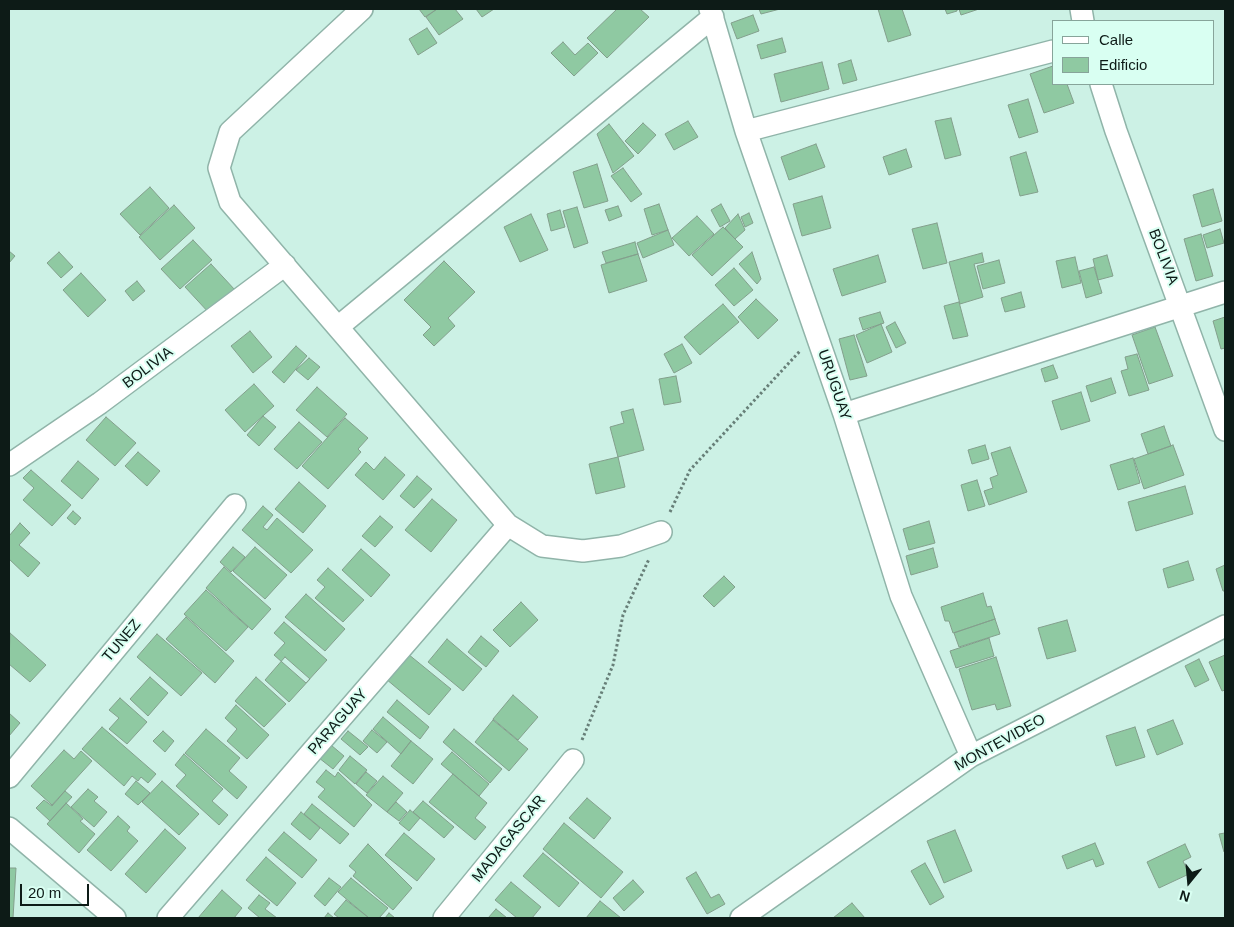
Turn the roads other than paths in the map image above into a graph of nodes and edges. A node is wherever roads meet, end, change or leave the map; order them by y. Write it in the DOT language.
graph roads {
  1 [pos="362,9"];
  2 [pos="711,13"];
  3 [pos="1052,50"];
  4 [pos="1101,85"];
  5 [pos="746,132"];
  6 [pos="285,265"];
  7 [pos="1225,292"];
  8 [pos="1181,305"];
  9 [pos="338,327"];
  10 [pos="844,414"];
  11 [pos="1225,430"];
  12 [pos="9,465"];
  13 [pos="235,505"];
  14 [pos="508,525"];
  15 [pos="661,532"];
  16 [pos="1225,626"];
  17 [pos="971,756"];
  18 [pos="573,760"];
  19 [pos="9,777"];
  20 [pos="9,828"];
  21 [pos="106,916"];
  22 [pos="168,918"];
  23 [pos="444,918"];
  24 [pos="741,918"];
  1 -- 6 [label="street"];
  2 -- 5 [label="street, URUGUAY"];
  2 -- 9 [label="street"];
  3 -- 5 [label="street"];
  4 -- 8 [label="street, BOLIVIA"];
  5 -- 10 [label="street, URUGUAY"];
  6 -- 9 [label="street"];
  6 -- 12 [label="street, BOLIVIA"];
  7 -- 8 [label="street"];
  8 -- 10 [label="street"];
  8 -- 11 [label="street, BOLIVIA"];
  9 -- 14 [label="street"];
  10 -- 17 [label="street, URUGUAY"];
  13 -- 19 [label="street, TUNEZ"];
  14 -- 15 [label="street"];
  14 -- 22 [label="street, PARAGUAY"];
  16 -- 17 [label="street, MONTEVIDEO"];
  17 -- 24 [label="street, MONTEVIDEO"];
  18 -- 23 [label="street, MADAGASCAR"];
  20 -- 21 [label="street"];
}
